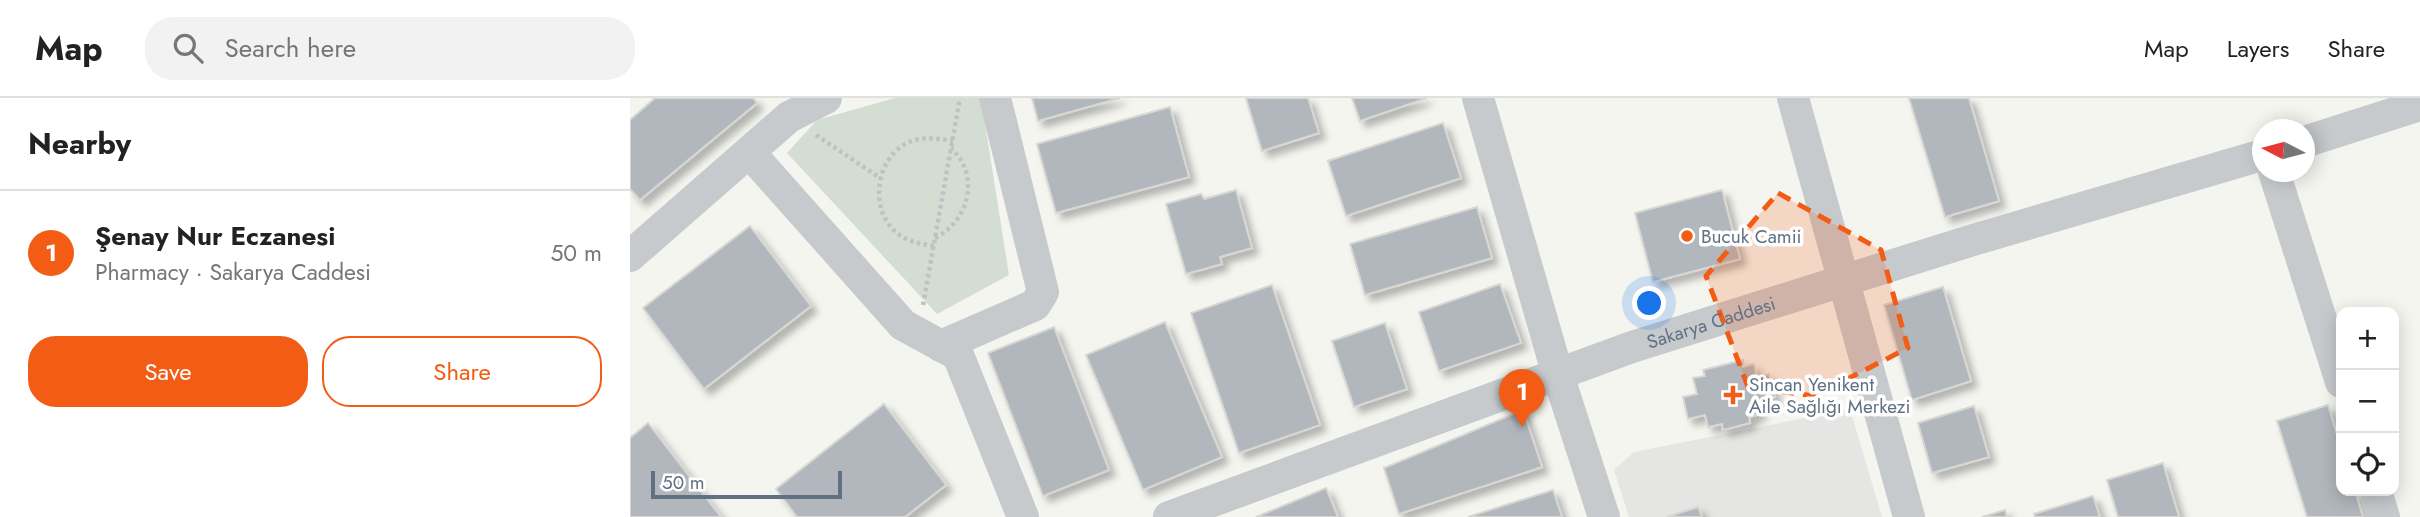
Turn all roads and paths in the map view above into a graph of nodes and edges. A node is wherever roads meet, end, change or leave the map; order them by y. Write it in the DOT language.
graph roads {
  1 [pos="825,98"];
  2 [pos="960,98"];
  3 [pos="995,98"];
  4 [pos="1478,98"];
  5 [pos="1793,98"];
  6 [pos="2418,103"];
  7 [pos="787,107"];
  8 [pos="2315,139"];
  9 [pos="953,141"];
  10 [pos="951,148"];
  11 [pos="749,152"];
  12 [pos="2252,158"];
  13 [pos="880,178"];
  14 [pos="2277,182"];
  15 [pos="935,238"];
  16 [pos="933,246"];
  17 [pos="630,256"];
  18 [pos="1843,280"];
  19 [pos="929,340"];
  20 [pos="2337,370"];
  21 [pos="1557,372"];
  22 [pos="2378,496"];
  23 [pos="1023,517"];
  24 [pos="1169,517"];
  25 [pos="1604,517"];
  26 [pos="1909,517"];
  27 [pos="2384,517"];
  1 -- 7 [label="street"];
  2 -- 9 [label="path"];
  3 -- 19 [label="street"];
  4 -- 21 [label="street"];
  5 -- 18 [label="street"];
  6 -- 8 [label="street"];
  7 -- 11 [label="street"];
  7 -- 13 [label="path"];
  9 -- 10 [label="path"];
  9 -- 13 [label="path"];
  10 -- 15 [label="path"];
  10 -- 15 [label="path"];
  11 -- 17 [label="street"];
  11 -- 19 [label="street"];
  12 -- 18 [label="street, Sakarya Caddesi"];
  13 -- 16 [label="path"];
  14 -- 20 [label="street"];
  15 -- 16 [label="path"];
  16 -- 19 [label="path"];
  18 -- 21 [label="street, Sakarya Caddesi"];
  18 -- 26 [label="street"];
  19 -- 23 [label="street"];
  21 -- 24 [label="street, Sakarya Caddesi"];
  21 -- 25 [label="street"];
  22 -- 27 [label="street"];
}
